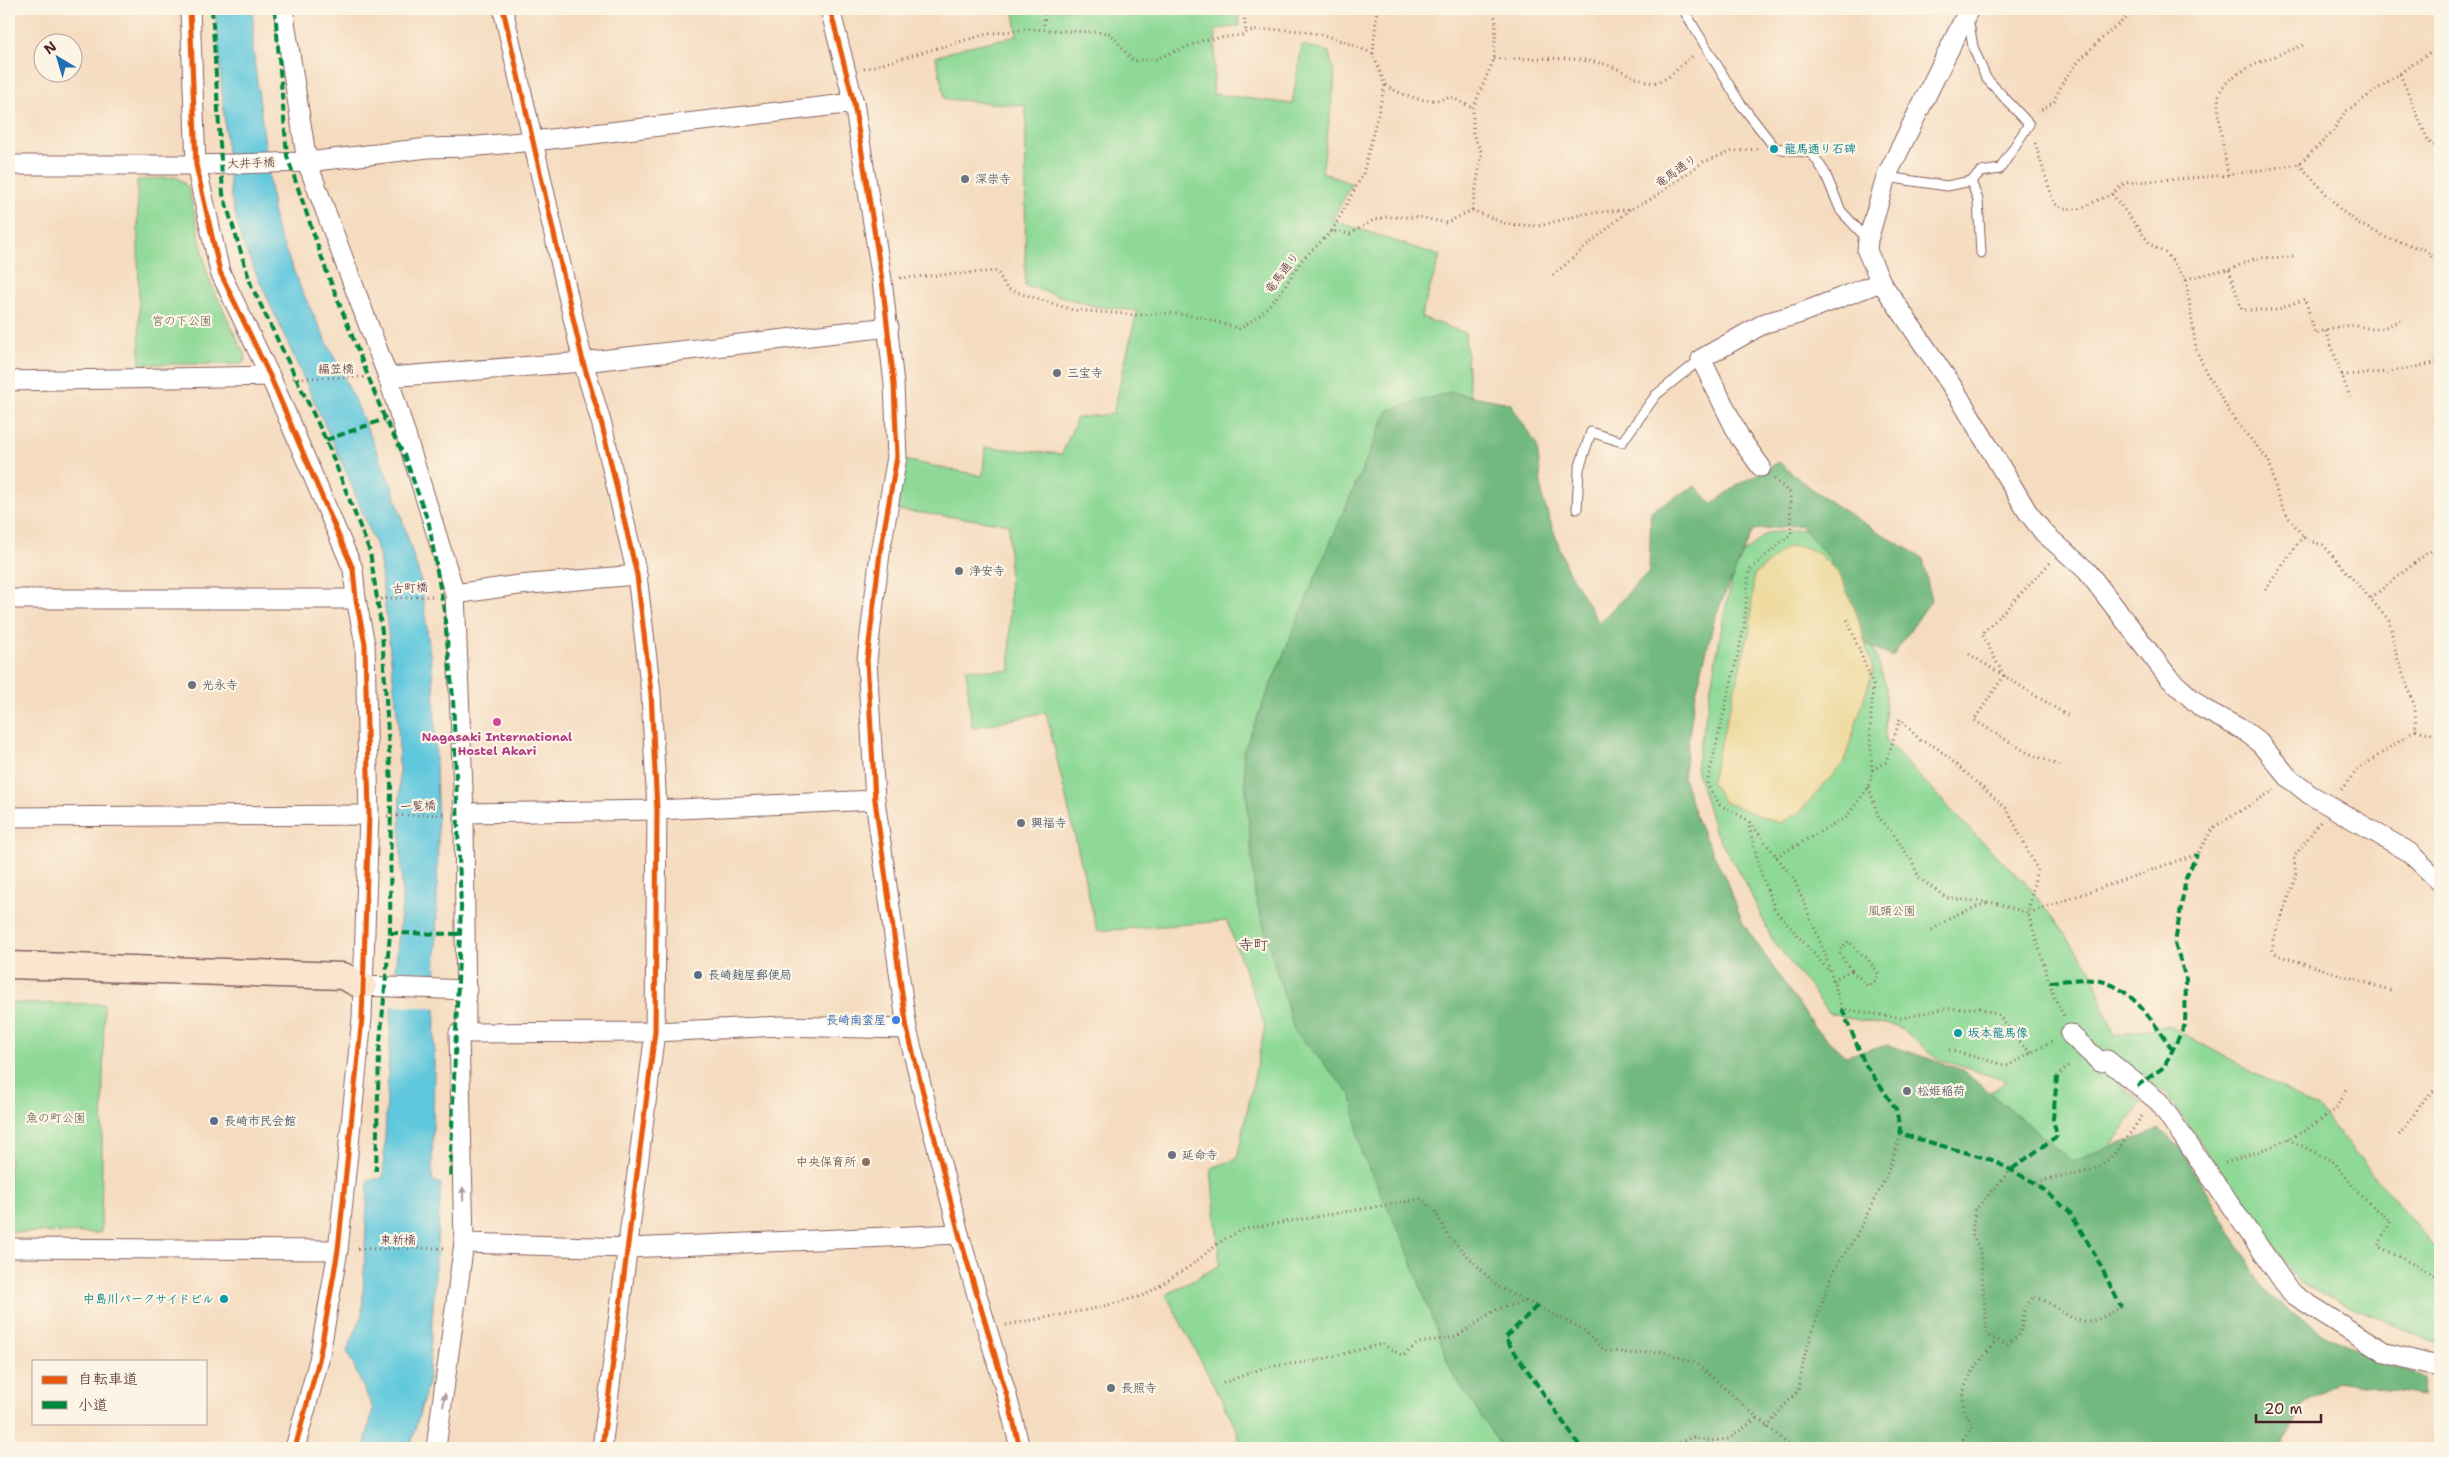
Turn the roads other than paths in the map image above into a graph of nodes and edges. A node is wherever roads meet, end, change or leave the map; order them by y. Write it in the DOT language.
graph roads {
  1 [pos="190,9"];
  2 [pos="283,9"];
  3 [pos="503,9"];
  4 [pos="830,9"];
  5 [pos="1683,9"];
  6 [pos="1968,12"];
  7 [pos="854,103"];
  8 [pos="534,141"];
  9 [pos="307,162"];
  10 [pos="9,165"];
  11 [pos="196,165"];
  12 [pos="1886,177"];
  13 [pos="1971,181"];
  14 [pos="1868,240"];
  15 [pos="1981,253"];
  16 [pos="1881,282"];
  17 [pos="889,327"];
  18 [pos="1701,359"];
  19 [pos="583,362"];
  20 [pos="270,376"];
  21 [pos="380,377"];
  22 [pos="9,381"];
  23 [pos="1761,467"];
  24 [pos="1577,509"];
  25 [pos="637,575"];
  26 [pos="446,595"];
  27 [pos="9,599"];
  28 [pos="365,599"];
  29 [pos="875,800"];
  30 [pos="658,810"];
  31 [pos="458,814"];
  32 [pos="376,816"];
  33 [pos="9,817"];
  34 [pos="2440,882"];
  35 [pos="9,965"];
  36 [pos="363,986"];
  37 [pos="467,990"];
  38 [pos="907,1028"];
  39 [pos="466,1032"];
  40 [pos="655,1032"];
  41 [pos="2070,1034"];
  42 [pos="959,1234"];
  43 [pos="464,1243"];
  44 [pos="9,1248"];
  45 [pos="628,1248"];
  46 [pos="338,1250"];
  47 [pos="2440,1367"];
  48 [pos="295,1448"];
  49 [pos="436,1448"];
  50 [pos="602,1448"];
  51 [pos="1020,1448"];
  1 -- 11 [label="street"];
  2 -- 9 [label="street"];
  3 -- 8 [label="street"];
  4 -- 7 [label="street"];
  5 -- 14 [label="lane"];
  6 -- 12 [label="street"];
  6 -- 13 [label="lane"];
  7 -- 8 [label="street, 大井手橋"];
  7 -- 17 [label="street"];
  8 -- 9 [label="street, 大井手橋"];
  8 -- 19 [label="street"];
  9 -- 11 [label="street, 大井手橋"];
  9 -- 21 [label="street"];
  10 -- 11 [label="street, 大井手橋"];
  11 -- 20 [label="street"];
  12 -- 13 [label="lane"];
  12 -- 14 [label="street"];
  13 -- 15 [label="lane"];
  14 -- 16 [label="street"];
  16 -- 18 [label="street"];
  16 -- 34 [label="street"];
  17 -- 19 [label="street"];
  17 -- 29 [label="street"];
  18 -- 23 [label="street"];
  18 -- 24 [label="lane"];
  19 -- 21 [label="street"];
  19 -- 25 [label="street"];
  20 -- 22 [label="street"];
  20 -- 28 [label="street"];
  21 -- 26 [label="street"];
  25 -- 26 [label="street"];
  25 -- 30 [label="street"];
  26 -- 31 [label="street"];
  27 -- 28 [label="street"];
  28 -- 32 [label="street"];
  29 -- 30 [label="street"];
  29 -- 38 [label="street"];
  30 -- 31 [label="street"];
  30 -- 40 [label="street"];
  31 -- 37 [label="street"];
  32 -- 33 [label="street"];
  32 -- 36 [label="street"];
  35 -- 36 [label="street"];
  36 -- 37 [label="street"];
  36 -- 46 [label="street"];
  37 -- 39 [label="street"];
  38 -- 40 [label="street"];
  38 -- 42 [label="street"];
  39 -- 40 [label="street"];
  43 -- 39 [label="street, one-way"];
  40 -- 45 [label="street"];
  41 -- 47 [label="street"];
  42 -- 45 [label="street"];
  42 -- 51 [label="street"];
  43 -- 45 [label="street"];
  49 -- 43 [label="street, one-way"];
  44 -- 46 [label="street"];
  45 -- 50 [label="street"];
  46 -- 48 [label="street"];
}
